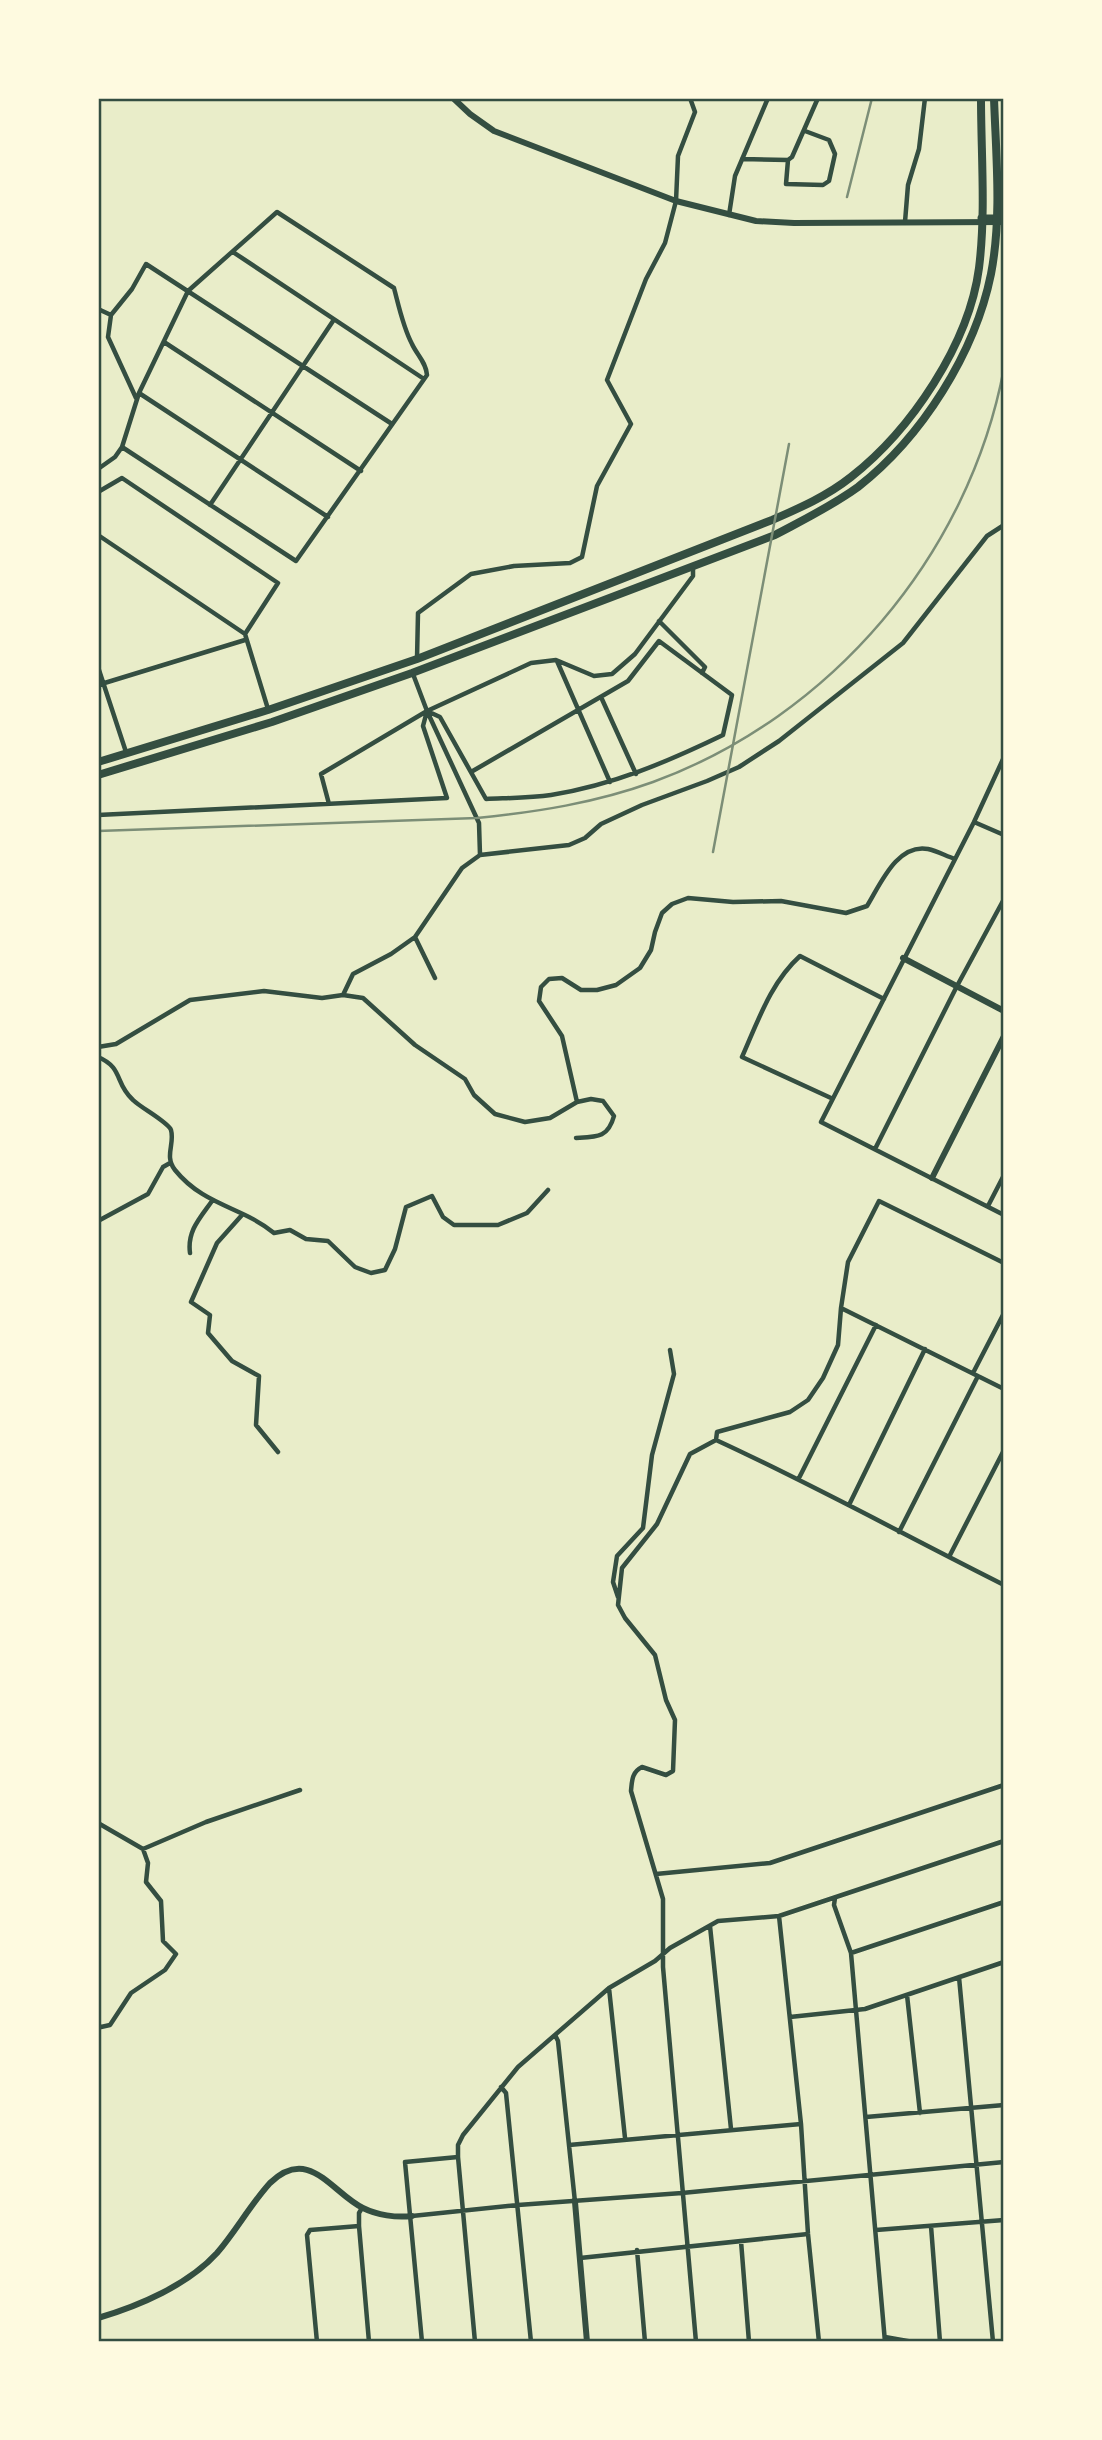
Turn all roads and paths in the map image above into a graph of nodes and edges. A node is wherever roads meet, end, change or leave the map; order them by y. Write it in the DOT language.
graph roads {
  1 [pos="453,98"];
  2 [pos="690,98"];
  3 [pos="768,98"];
  4 [pos="818,98"];
  5 [pos="925,98"];
  6 [pos="981,98"];
  7 [pos="995,98"];
  8 [pos="805,131"];
  9 [pos="742,159"];
  10 [pos="788,160"];
  11 [pos="676,201"];
  12 [pos="729,216"];
  13 [pos="982,218"];
  14 [pos="1002,219"];
  15 [pos="905,222"];
  16 [pos="233,252"];
  17 [pos="188,291"];
  18 [pos="98,309"];
  19 [pos="111,315"];
  20 [pos="333,321"];
  21 [pos="164,342"];
  22 [pos="303,366"];
  23 [pos="424,379"];
  24 [pos="138,396"];
  25 [pos="272,413"];
  26 [pos="392,424"];
  27 [pos="122,447"];
  28 [pos="240,459"];
  29 [pos="98,469"];
  30 [pos="361,471"];
  31 [pos="98,492"];
  32 [pos="210,505"];
  33 [pos="328,517"];
  34 [pos="1004,525"];
  35 [pos="98,535"];
  36 [pos="693,565"];
  37 [pos="659,621"];
  38 [pos="245,637"];
  39 [pos="417,659"];
  40 [pos="556,660"];
  41 [pos="98,667"];
  42 [pos="412,673"];
  43 [pos="702,673"];
  44 [pos="101,685"];
  45 [pos="601,696"];
  46 [pos="268,709"];
  47 [pos="577,710"];
  48 [pos="427,712"];
  49 [pos="127,753"];
  50 [pos="1004,757"];
  51 [pos="98,762"];
  52 [pos="471,772"];
  53 [pos="636,774"];
  54 [pos="98,775"];
  55 [pos="610,782"];
  56 [pos="329,804"];
  57 [pos="98,815"];
  58 [pos="974,822"];
  59 [pos="1004,835"];
  60 [pos="480,855"];
  61 [pos="955,859"];
  62 [pos="1004,899"];
  63 [pos="415,937"];
  64 [pos="903,958"];
  65 [pos="435,978"];
  66 [pos="957,986"];
  67 [pos="343,995"];
  68 [pos="884,999"];
  69 [pos="1004,1011"];
  70 [pos="1004,1036"];
  71 [pos="98,1047"];
  72 [pos="98,1057"];
  73 [pos="831,1098"];
  74 [pos="577,1102"];
  75 [pos="576,1138"];
  76 [pos="875,1149"];
  77 [pos="170,1163"];
  78 [pos="1004,1175"];
  79 [pos="932,1178"];
  80 [pos="548,1190"];
  81 [pos="212,1201"];
  82 [pos="988,1206"];
  83 [pos="1004,1214"];
  84 [pos="242,1215"];
  85 [pos="98,1221"];
  86 [pos="190,1253"];
  87 [pos="1004,1263"];
  88 [pos="841,1308"];
  89 [pos="1004,1314"];
  90 [pos="876,1325"];
  91 [pos="925,1349"];
  92 [pos="670,1350"];
  93 [pos="975,1374"];
  94 [pos="1004,1389"];
  95 [pos="716,1440"];
  96 [pos="1004,1450"];
  97 [pos="278,1452"];
  98 [pos="799,1478"];
  99 [pos="849,1505"];
  100 [pos="899,1532"];
  101 [pos="949,1557"];
  102 [pos="1004,1585"];
  103 [pos="619,1598"];
  104 [pos="1004,1785"];
  105 [pos="300,1790"];
  106 [pos="1004,1841"];
  107 [pos="144,1849"];
  108 [pos="98,1865"];
  109 [pos="656,1874"];
  110 [pos="835,1898"];
  111 [pos="1004,1902"];
  112 [pos="779,1916"];
  113 [pos="710,1926"];
  114 [pos="851,1953"];
  115 [pos="662,1955"];
  116 [pos="1004,1962"];
  117 [pos="959,1977"];
  118 [pos="609,1988"];
  119 [pos="908,1994"];
  120 [pos="857,2011"];
  121 [pos="790,2017"];
  122 [pos="98,2025"];
  123 [pos="555,2035"];
  124 [pos="501,2087"];
  125 [pos="1004,2105"];
  126 [pos="972,2107"];
  127 [pos="920,2113"];
  128 [pos="866,2117"];
  129 [pos="801,2124"];
  130 [pos="731,2129"];
  131 [pos="678,2134"];
  132 [pos="625,2138"];
  133 [pos="569,2145"];
  134 [pos="458,2157"];
  135 [pos="1004,2162"];
  136 [pos="978,2164"];
  137 [pos="871,2175"];
  138 [pos="804,2182"];
  139 [pos="682,2193"];
  140 [pos="575,2202"];
  141 [pos="518,2205"];
  142 [pos="362,2208"];
  143 [pos="461,2210"];
  144 [pos="412,2216"];
  145 [pos="1004,2220"];
  146 [pos="983,2222"];
  147 [pos="359,2226"];
  148 [pos="931,2226"];
  149 [pos="876,2230"];
  150 [pos="808,2234"];
  151 [pos="741,2241"];
  152 [pos="686,2246"];
  153 [pos="637,2250"];
  154 [pos="580,2258"];
  155 [pos="98,2318"];
  156 [pos="885,2339"];
  157 [pos="317,2342"];
  158 [pos="369,2342"];
  159 [pos="422,2342"];
  160 [pos="475,2342"];
  161 [pos="531,2342"];
  162 [pos="587,2342"];
  163 [pos="645,2342"];
  164 [pos="696,2342"];
  165 [pos="749,2342"];
  166 [pos="819,2342"];
  167 [pos="913,2342"];
  168 [pos="940,2342"];
  169 [pos="993,2342"];
  1 -- 11 [label="street"];
  2 -- 11 [label="street"];
  3 -- 9 [label="street"];
  4 -- 8 [label="street"];
  5 -- 15 [label="street"];
  6 -- 13 [label="highway"];
  7 -- 14 [label="highway"];
  8 -- 10 [label="street"];
  8 -- 10 [label="street"];
  9 -- 10 [label="street"];
  9 -- 12 [label="street"];
  11 -- 12 [label="street"];
  11 -- 39 [label="street"];
  12 -- 15 [label="street"];
  13 -- 14 [label="main road"];
  13 -- 39 [label="highway"];
  14 -- 15 [label="street"];
  14 -- 36 [label="highway"];
  16 -- 17 [label="street"];
  16 -- 20 [label="street"];
  16 -- 23 [label="street"];
  17 -- 19 [label="street"];
  17 -- 21 [label="street"];
  17 -- 22 [label="street"];
  18 -- 19 [label="street"];
  19 -- 24 [label="street"];
  20 -- 22 [label="street"];
  20 -- 23 [label="street"];
  21 -- 24 [label="street"];
  21 -- 25 [label="street"];
  22 -- 25 [label="street"];
  22 -- 26 [label="street"];
  23 -- 26 [label="street"];
  24 -- 27 [label="street"];
  24 -- 28 [label="street"];
  25 -- 28 [label="street"];
  25 -- 30 [label="street"];
  26 -- 30 [label="street"];
  27 -- 29 [label="street"];
  27 -- 32 [label="street"];
  28 -- 32 [label="street"];
  28 -- 33 [label="street"];
  30 -- 33 [label="street"];
  31 -- 38 [label="street"];
  32 -- 33 [label="street"];
  34 -- 60 [label="street"];
  35 -- 38 [label="street"];
  36 -- 37 [label="street"];
  36 -- 42 [label="highway"];
  37 -- 40 [label="street"];
  37 -- 43 [label="street"];
  38 -- 44 [label="street"];
  38 -- 46 [label="street"];
  39 -- 46 [label="highway"];
  40 -- 47 [label="street"];
  40 -- 48 [label="street"];
  41 -- 44 [label="street"];
  42 -- 48 [label="street"];
  42 -- 54 [label="highway"];
  43 -- 45 [label="street"];
  43 -- 53 [label="street"];
  44 -- 49 [label="street"];
  45 -- 47 [label="street"];
  45 -- 53 [label="street"];
  46 -- 49 [label="highway"];
  47 -- 52 [label="street"];
  47 -- 55 [label="street"];
  48 -- 52 [label="street"];
  48 -- 56 [label="street"];
  48 -- 56 [label="street"];
  48 -- 60 [label="street"];
  49 -- 51 [label="highway"];
  50 -- 58 [label="street"];
  52 -- 55 [label="street"];
  53 -- 55 [label="street"];
  56 -- 57 [label="street"];
  58 -- 59 [label="street"];
  58 -- 61 [label="street"];
  60 -- 63 [label="street"];
  61 -- 64 [label="street"];
  61 -- 74 [label="street"];
  62 -- 66 [label="street"];
  63 -- 65 [label="street"];
  63 -- 67 [label="street"];
  64 -- 66 [label="street"];
  64 -- 68 [label="street"];
  66 -- 69 [label="street"];
  66 -- 76 [label="street"];
  67 -- 71 [label="street"];
  67 -- 74 [label="street"];
  68 -- 73 [label="street"];
  68 -- 73 [label="street"];
  70 -- 79 [label="street"];
  72 -- 77 [label="street"];
  73 -- 76 [label="street"];
  74 -- 75 [label="street"];
  76 -- 79 [label="street"];
  77 -- 81 [label="street"];
  77 -- 85 [label="street"];
  78 -- 82 [label="street"];
  79 -- 82 [label="street"];
  80 -- 84 [label="street"];
  81 -- 84 [label="street"];
  81 -- 86 [label="street"];
  82 -- 83 [label="street"];
  84 -- 97 [label="street"];
  87 -- 88 [label="street"];
  88 -- 90 [label="street"];
  88 -- 95 [label="street"];
  89 -- 93 [label="street"];
  90 -- 91 [label="street"];
  90 -- 98 [label="street"];
  91 -- 93 [label="street"];
  91 -- 99 [label="street"];
  92 -- 103 [label="street"];
  93 -- 94 [label="street"];
  93 -- 100 [label="street"];
  95 -- 98 [label="street"];
  95 -- 103 [label="street"];
  96 -- 101 [label="street"];
  98 -- 99 [label="street"];
  99 -- 100 [label="street"];
  100 -- 101 [label="street"];
  101 -- 102 [label="street"];
  103 -- 109 [label="street"];
  104 -- 109 [label="street"];
  105 -- 107 [label="street"];
  106 -- 110 [label="street"];
  107 -- 108 [label="street"];
  107 -- 122 [label="street"];
  109 -- 115 [label="street"];
  110 -- 112 [label="street"];
  110 -- 114 [label="street"];
  111 -- 114 [label="street"];
  112 -- 113 [label="street"];
  112 -- 121 [label="street"];
  113 -- 115 [label="street"];
  113 -- 130 [label="street"];
  114 -- 120 [label="street"];
  115 -- 118 [label="street"];
  115 -- 131 [label="street"];
  116 -- 117 [label="street"];
  117 -- 119 [label="street"];
  117 -- 126 [label="street"];
  118 -- 123 [label="street"];
  118 -- 132 [label="street"];
  119 -- 120 [label="street"];
  119 -- 127 [label="street"];
  120 -- 121 [label="street"];
  120 -- 128 [label="street"];
  121 -- 129 [label="street"];
  123 -- 124 [label="street"];
  123 -- 133 [label="street"];
  124 -- 134 [label="street"];
  124 -- 141 [label="street"];
  125 -- 126 [label="street"];
  126 -- 127 [label="street"];
  126 -- 136 [label="street"];
  127 -- 128 [label="street"];
  128 -- 137 [label="street"];
  129 -- 130 [label="street"];
  129 -- 138 [label="street"];
  130 -- 131 [label="street"];
  131 -- 132 [label="street"];
  131 -- 139 [label="street"];
  132 -- 133 [label="street"];
  133 -- 140 [label="street"];
  134 -- 143 [label="street"];
  134 -- 144 [label="street"];
  135 -- 136 [label="street"];
  136 -- 137 [label="street"];
  136 -- 146 [label="street"];
  137 -- 138 [label="street"];
  137 -- 149 [label="street"];
  138 -- 139 [label="street"];
  138 -- 150 [label="street"];
  139 -- 140 [label="street"];
  139 -- 152 [label="street"];
  140 -- 141 [label="street"];
  140 -- 154 [label="street"];
  141 -- 143 [label="street"];
  141 -- 161 [label="street"];
  142 -- 144 [label="street"];
  142 -- 147 [label="street"];
  142 -- 155 [label="street"];
  143 -- 144 [label="street"];
  143 -- 160 [label="street"];
  144 -- 159 [label="street"];
  145 -- 146 [label="street"];
  146 -- 148 [label="street"];
  146 -- 169 [label="street"];
  147 -- 157 [label="street"];
  147 -- 158 [label="street"];
  148 -- 149 [label="street"];
  148 -- 168 [label="street"];
  149 -- 156 [label="street"];
  150 -- 151 [label="street"];
  150 -- 166 [label="street"];
  151 -- 152 [label="street"];
  151 -- 165 [label="street"];
  152 -- 153 [label="street"];
  152 -- 164 [label="street"];
  153 -- 154 [label="street"];
  153 -- 163 [label="street"];
  154 -- 162 [label="street"];
  156 -- 167 [label="street"];
}
